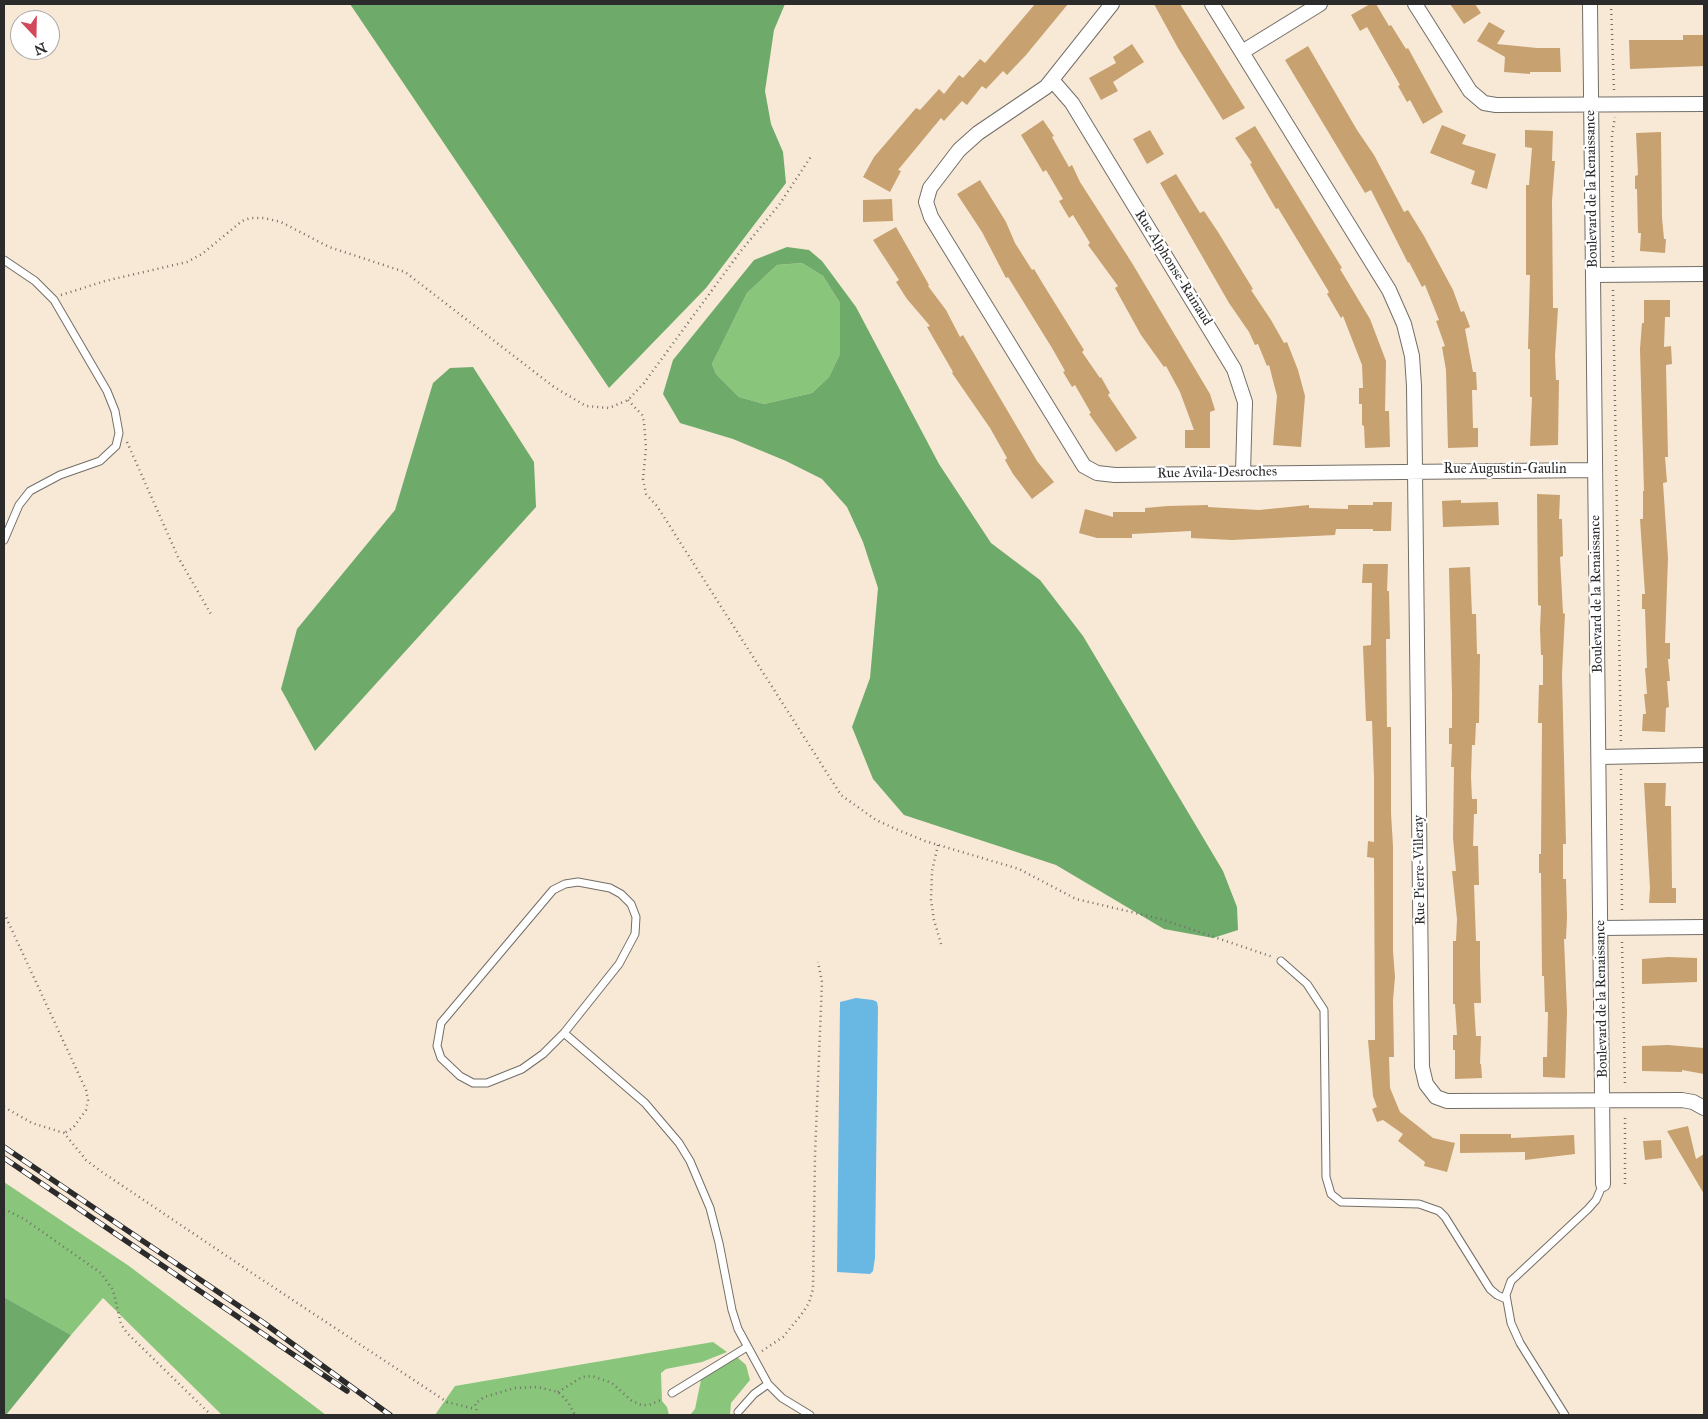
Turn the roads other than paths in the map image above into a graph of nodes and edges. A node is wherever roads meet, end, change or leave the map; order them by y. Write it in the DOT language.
graph roads {
  1 [pos="1112,4"];
  2 [pos="1212,4"];
  3 [pos="1320,4"];
  4 [pos="1416,4"];
  5 [pos="1590,4"];
  6 [pos="1242,52"];
  7 [pos="1052,80"];
  8 [pos="1704,104"];
  9 [pos="1591,105"];
  10 [pos="4,260"];
  11 [pos="1704,274"];
  12 [pos="1593,275"];
  13 [pos="1595,470"];
  14 [pos="1415,471"];
  15 [pos="1243,473"];
  16 [pos="4,540"];
  17 [pos="1704,755"];
  18 [pos="1600,757"];
  19 [pos="1704,927"];
  20 [pos="1601,928"];
  21 [pos="1280,961"];
  22 [pos="564,1033"];
  23 [pos="1603,1100"];
  24 [pos="1704,1108"];
  25 [pos="1603,1184"];
  26 [pos="1506,1299"];
  27 [pos="747,1346"];
  28 [pos="768,1384"];
  29 [pos="672,1393"];
  30 [pos="738,1412"];
  31 [pos="810,1415"];
  32 [pos="1565,1415"];
  1 -- 7 [label="street, Rue Avila-Desroches"];
  2 -- 6 [label="street"];
  3 -- 6 [label="street"];
  4 -- 9 [label="street"];
  5 -- 9 [label="street, Boulevard de la Renaissance"];
  6 -- 14 [label="street"];
  7 -- 15 [label="street, Rue Alphonse-Rainaud"];
  7 -- 15 [label="street, Rue Avila-Desroches"];
  8 -- 9 [label="street"];
  9 -- 12 [label="street, Boulevard de la Renaissance"];
  10 -- 16 [label="lane"];
  11 -- 12 [label="street"];
  12 -- 13 [label="street, Boulevard de la Renaissance"];
  13 -- 14 [label="street, Rue Augustin-Gaulin"];
  13 -- 18 [label="street, Boulevard de la Renaissance"];
  14 -- 15 [label="street, Rue Avila-Desroches"];
  14 -- 23 [label="street, Rue Pierre-Villeray"];
  17 -- 18 [label="street"];
  18 -- 20 [label="street, Boulevard de la Renaissance"];
  19 -- 20 [label="street"];
  20 -- 23 [label="street, Boulevard de la Renaissance"];
  21 -- 26 [label="lane"];
  22 -- 22 [label="lane"];
  22 -- 27 [label="lane"];
  23 -- 24 [label="street, Rue Pierre-Villeray"];
  23 -- 25 [label="street, Boulevard de la Renaissance"];
  25 -- 26 [label="lane"];
  26 -- 32 [label="lane"];
  27 -- 28 [label="lane"];
  27 -- 29 [label="lane"];
  28 -- 30 [label="lane"];
  28 -- 31 [label="lane"];
}
